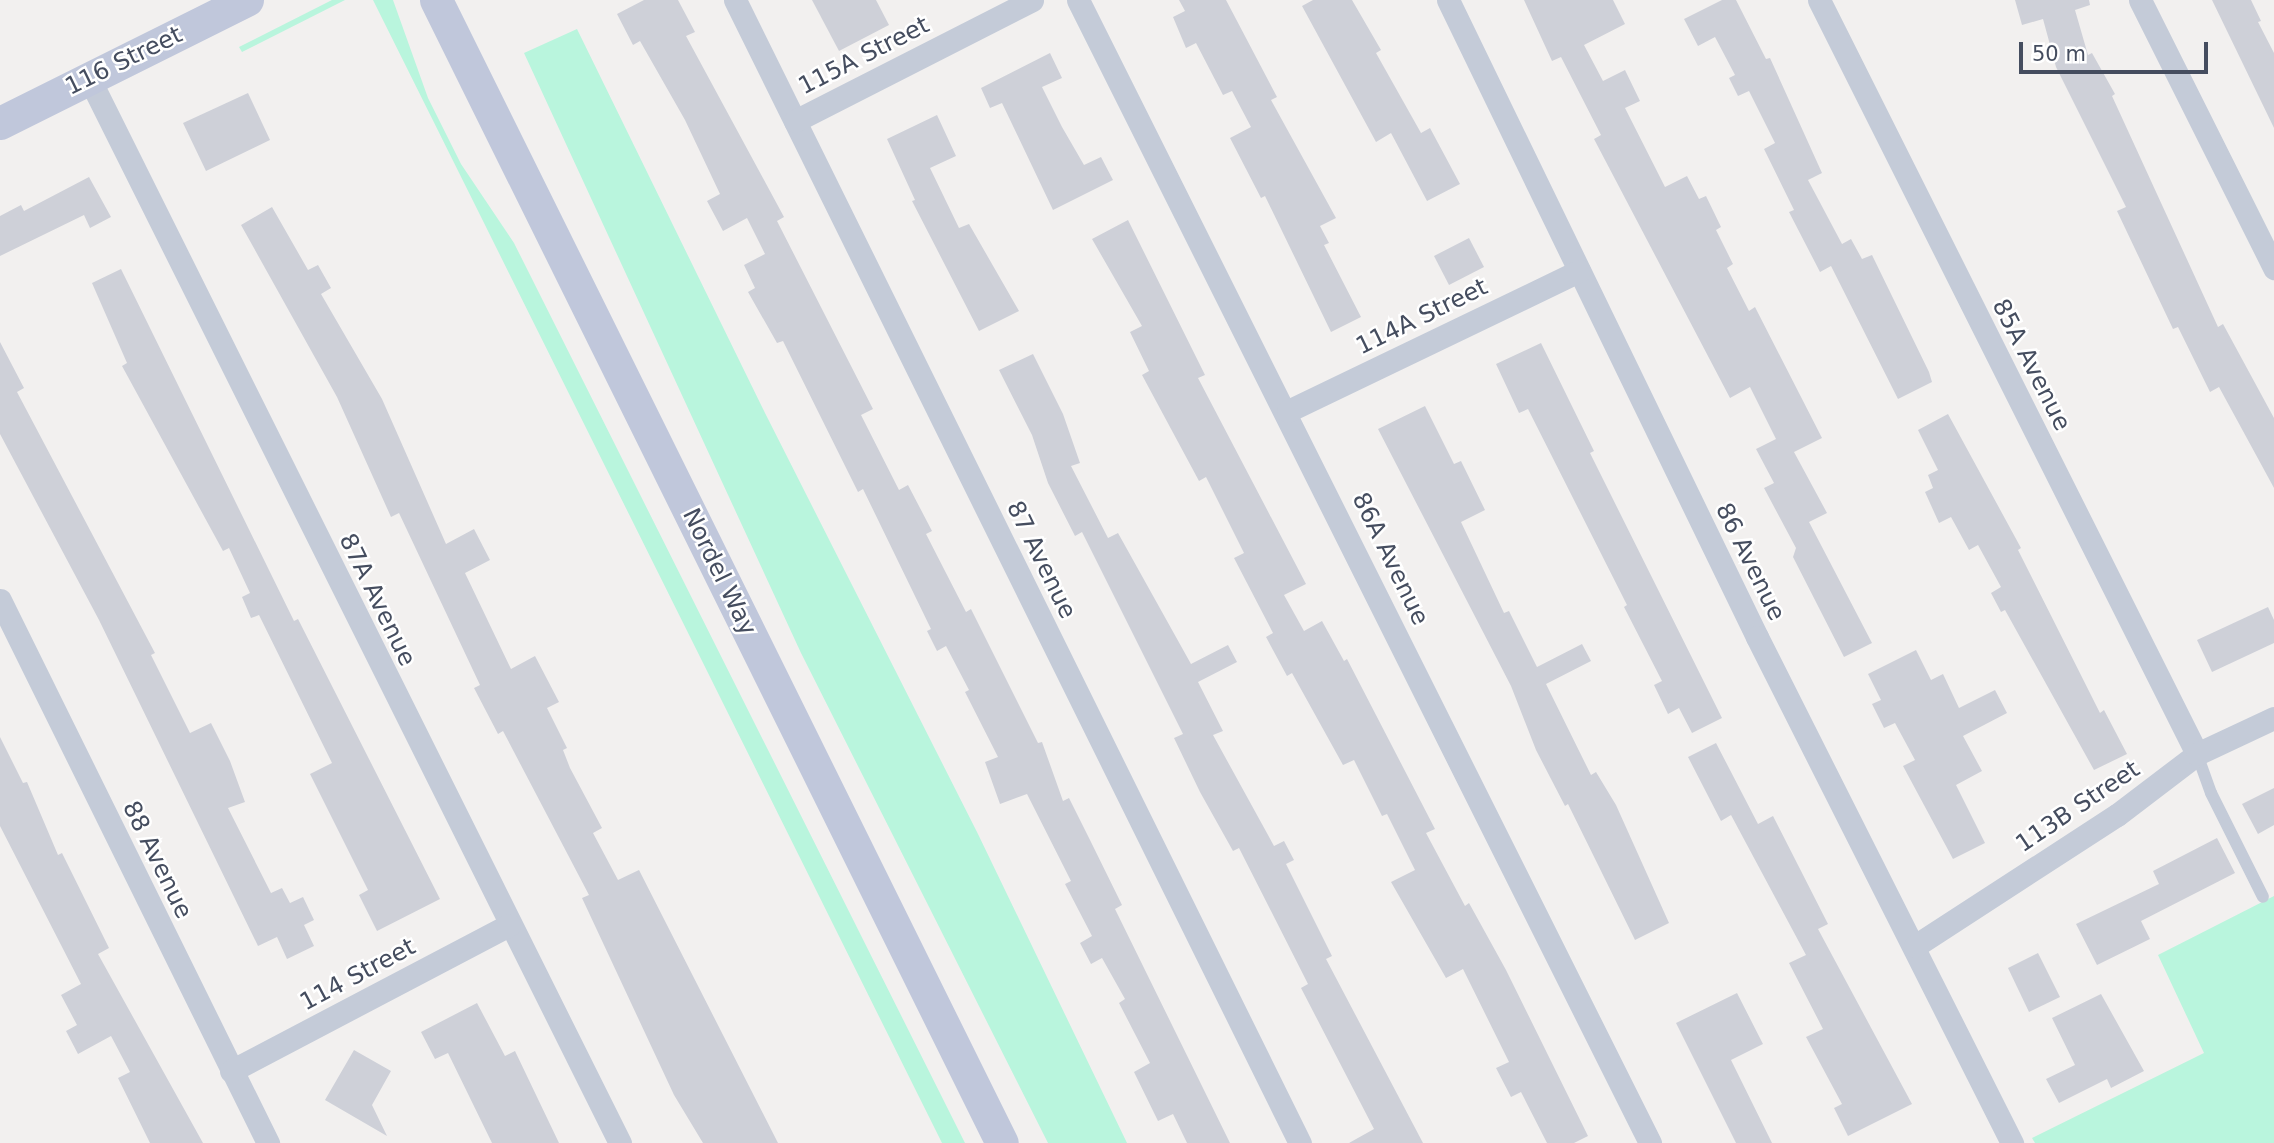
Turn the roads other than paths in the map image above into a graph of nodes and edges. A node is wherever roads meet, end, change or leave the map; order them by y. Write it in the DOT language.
graph roads {
  1 [pos="247,0"];
  2 [pos="436,0"];
  3 [pos="734,0"];
  4 [pos="1032,0"];
  5 [pos="1079,0"];
  6 [pos="1448,0"];
  7 [pos="1819,0"];
  8 [pos="2140,0"];
  9 [pos="89,78"];
  10 [pos="795,121"];
  11 [pos="0,123"];
  12 [pos="2274,268"];
  13 [pos="1579,271"];
  14 [pos="1288,411"];
  15 [pos="0,600"];
  16 [pos="2274,718"];
  17 [pos="2197,754"];
  18 [pos="2263,897"];
  19 [pos="509,925"];
  20 [pos="1915,946"];
  21 [pos="232,1071"];
  22 [pos="268,1143"];
  23 [pos="620,1143"];
  24 [pos="1003,1143"];
  25 [pos="1300,1143"];
  26 [pos="1650,1143"];
  27 [pos="2012,1143"];
  1 -- 9 [label="main road, 116 Street"];
  2 -- 24 [label="main road, Nordel Way"];
  3 -- 10 [label="street, 87 Avenue"];
  4 -- 10 [label="street, 115A Street"];
  5 -- 14 [label="street, 86A Avenue"];
  6 -- 13 [label="street, 86 Avenue"];
  7 -- 17 [label="street, 85A Avenue"];
  8 -- 12 [label="street"];
  9 -- 11 [label="main road, 116 Street"];
  9 -- 19 [label="street, 87A Avenue"];
  10 -- 25 [label="street, 87 Avenue"];
  13 -- 14 [label="street, 114A Street"];
  13 -- 20 [label="street, 86 Avenue"];
  14 -- 26 [label="street, 86A Avenue"];
  15 -- 21 [label="street, 88 Avenue"];
  16 -- 17 [label="street, 113B Street"];
  17 -- 18 [label="lane"];
  17 -- 20 [label="street, 113B Street"];
  19 -- 21 [label="street, 114 Street"];
  19 -- 23 [label="street, 87A Avenue"];
  20 -- 27 [label="street, 86 Avenue"];
  21 -- 22 [label="street, 88 Avenue"];
}
